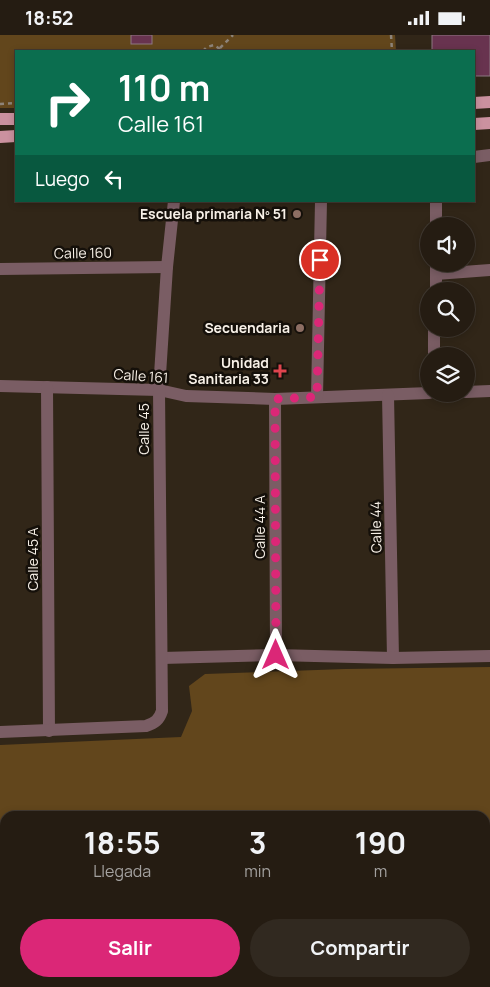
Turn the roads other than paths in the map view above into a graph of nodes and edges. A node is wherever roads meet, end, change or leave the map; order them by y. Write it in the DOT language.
graph roads {
  1 [pos="490,102"];
  2 [pos="475,103"];
  3 [pos="0,119"];
  4 [pos="15,119"];
  5 [pos="490,123"];
  6 [pos="475,124"];
  7 [pos="15,136"];
  8 [pos="0,137"];
  9 [pos="490,155"];
  10 [pos="475,157"];
  11 [pos="174,202"];
  12 [pos="321,202"];
  13 [pos="436,202"];
  14 [pos="436,217"];
  15 [pos="167,267"];
  16 [pos="0,269"];
  17 [pos="475,270"];
  18 [pos="490,270"];
  19 [pos="0,386"];
  20 [pos="47,387"];
  21 [pos="159,390"];
  22 [pos="490,391"];
  23 [pos="475,392"];
  24 [pos="420,393"];
  25 [pos="388,395"];
  26 [pos="317,397"];
  27 [pos="275,399"];
  28 [pos="276,655"];
  29 [pos="490,656"];
  30 [pos="162,658"];
  31 [pos="393,658"];
  32 [pos="49,731"];
  33 [pos="0,732"];
  1 -- 2 [label="main road"];
  3 -- 4 [label="main road"];
  5 -- 6 [label="main road"];
  7 -- 8 [label="main road"];
  9 -- 10 [label="street"];
  11 -- 15 [label="street, Calle 45"];
  12 -- 26 [label="street"];
  13 -- 14 [label="street"];
  15 -- 16 [label="street, Calle 160"];
  15 -- 21 [label="street, Calle 45"];
  17 -- 18 [label="street"];
  19 -- 20 [label="street, Calle 161"];
  20 -- 21 [label="street, Calle 161"];
  20 -- 32 [label="street, Calle 45 A"];
  21 -- 27 [label="street, Calle 161"];
  21 -- 30 [label="street, Calle 45"];
  22 -- 23 [label="street"];
  24 -- 25 [label="street, Calle 161"];
  25 -- 26 [label="street, Calle 161"];
  25 -- 31 [label="street, Calle 44"];
  26 -- 27 [label="street, Calle 161"];
  27 -- 28 [label="street, Calle 44 A"];
  28 -- 30 [label="street"];
  28 -- 31 [label="street"];
  29 -- 31 [label="street"];
  30 -- 32 [label="street, Calle 45"];
  32 -- 33 [label="street"];
}
